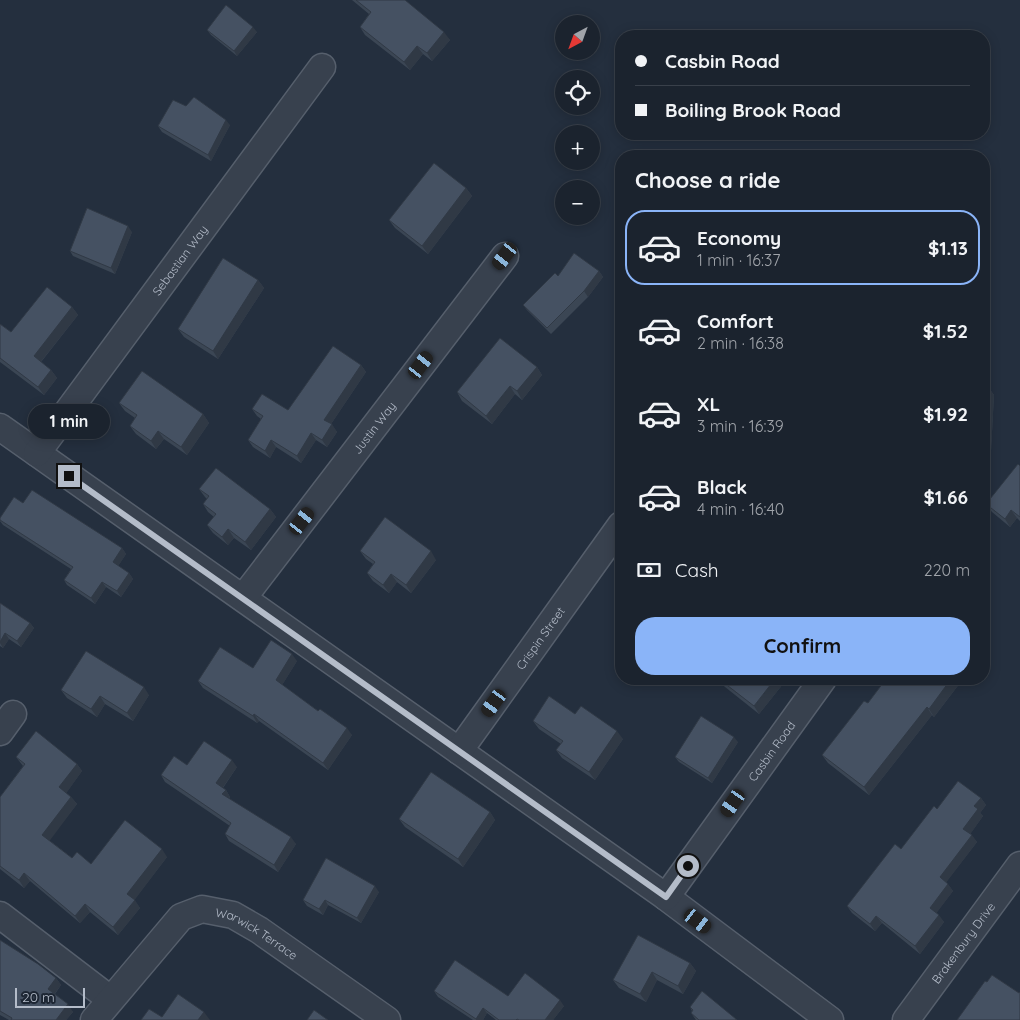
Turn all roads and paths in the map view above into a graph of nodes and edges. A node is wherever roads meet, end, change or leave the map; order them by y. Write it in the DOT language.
graph roads {
  1 [pos="322,66"];
  2 [pos="505,256"];
  3 [pos="0,427"];
  4 [pos="37,453"];
  5 [pos="615,533"];
  6 [pos="242,598"];
  7 [pos="819,685"];
  8 [pos="459,751"];
  9 [pos="1020,865"];
  10 [pos="666,897"];
  11 [pos="0,915"];
  12 [pos="110,999"];
  13 [pos="94,1020"];
  14 [pos="387,1020"];
  15 [pos="830,1020"];
  16 [pos="906,1020"];
  1 -- 4 [label="street, Sebastian Way"];
  2 -- 6 [label="street, Justin Way"];
  3 -- 4 [label="street"];
  4 -- 6 [label="street"];
  5 -- 8 [label="street, Crispin Street"];
  6 -- 8 [label="street"];
  7 -- 10 [label="street, Casbin Road"];
  8 -- 10 [label="street"];
  9 -- 16 [label="street, Brakenbury Drive"];
  10 -- 15 [label="street"];
  11 -- 12 [label="street"];
  12 -- 13 [label="street, Warwick Terrace"];
  12 -- 14 [label="street, Warwick Terrace"];
}
